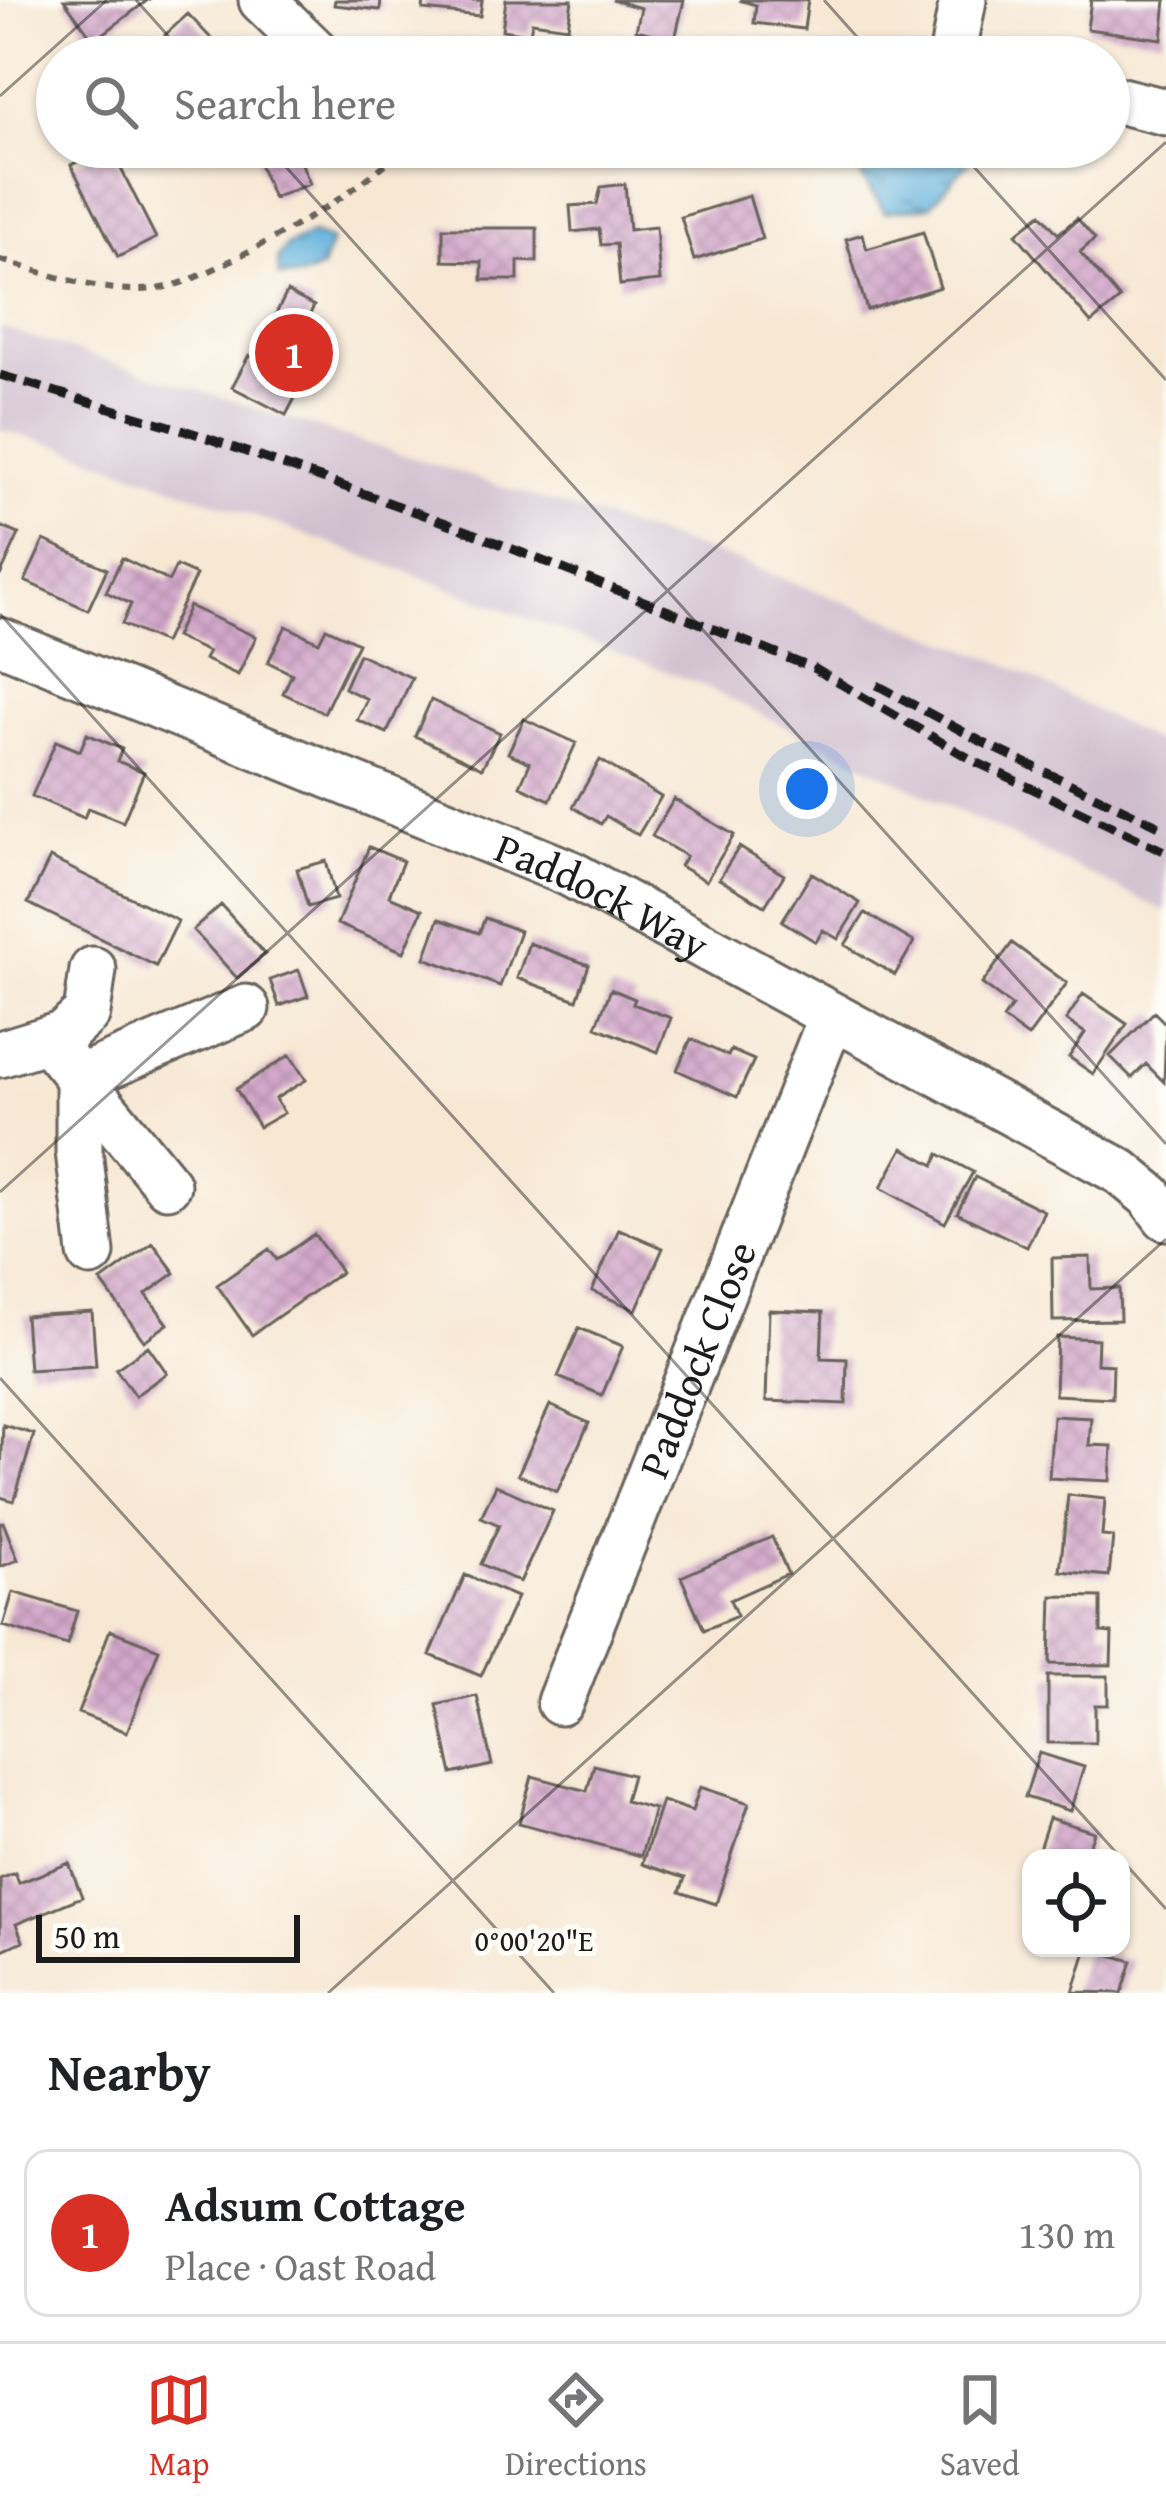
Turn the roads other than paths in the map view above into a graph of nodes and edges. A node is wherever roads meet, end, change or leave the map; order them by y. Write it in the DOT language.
graph roads {
  1 [pos="262,0"];
  2 [pos="962,0"];
  3 [pos="299,36"];
  4 [pos="956,36"];
  5 [pos="1130,103"];
  6 [pos="1166,112"];
  7 [pos="0,641"];
  8 [pos="93,970"];
  9 [pos="245,1008"];
  10 [pos="832,1016"];
  11 [pos="48,1040"];
  12 [pos="0,1054"];
  13 [pos="79,1078"];
  14 [pos="167,1185"];
  15 [pos="1166,1217"];
  16 [pos="91,1253"];
  17 [pos="560,1702"];
  1 -- 3 [label="street"];
  2 -- 4 [label="street"];
  5 -- 6 [label="street"];
  7 -- 10 [label="street, Paddock Way"];
  8 -- 11 [label="street"];
  9 -- 13 [label="street"];
  10 -- 15 [label="street, Paddock Way"];
  10 -- 17 [label="street, Paddock Close"];
  11 -- 12 [label="street"];
  11 -- 13 [label="street"];
  13 -- 14 [label="street"];
  13 -- 16 [label="street"];
}
